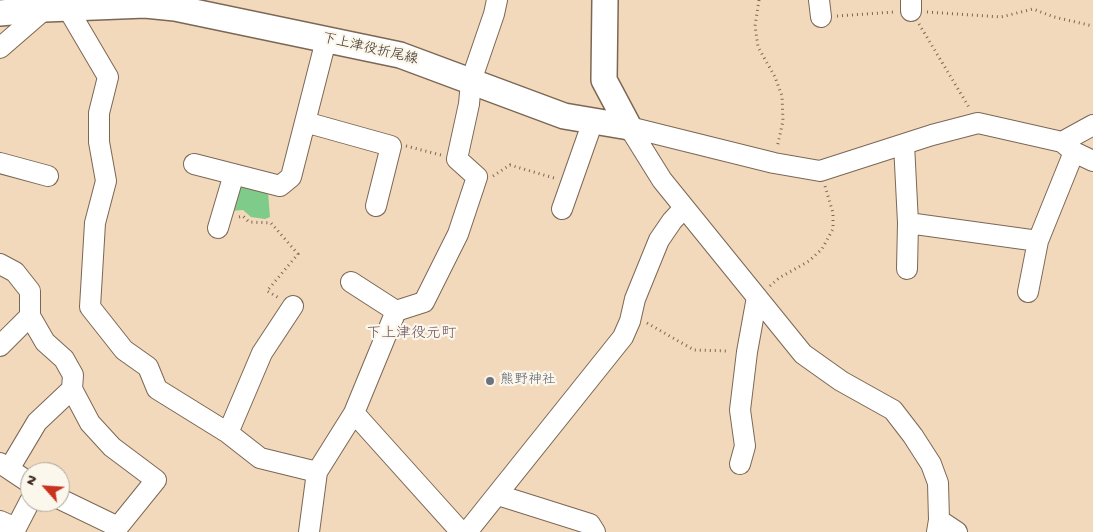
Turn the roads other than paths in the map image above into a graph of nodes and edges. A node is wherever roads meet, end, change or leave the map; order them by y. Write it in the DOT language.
graph roads {
  1 [pos="497,0"];
  2 [pos="605,0"];
  3 [pos="145,3"];
  4 [pos="51,6"];
  5 [pos="0,13"];
  6 [pos="326,40"];
  7 [pos="0,48"];
  8 [pos="471,81"];
  9 [pos="593,121"];
  10 [pos="305,122"];
  11 [pos="1093,125"];
  12 [pos="629,127"];
  13 [pos="904,144"];
  14 [pos="1068,147"];
  15 [pos="1093,161"];
  16 [pos="0,163"];
  17 [pos="194,164"];
  18 [pos="234,174"];
  19 [pos="48,176"];
  20 [pos="376,206"];
  21 [pos="684,208"];
  22 [pos="562,209"];
  23 [pos="219,223"];
  24 [pos="908,223"];
  25 [pos="1038,241"];
  26 [pos="0,264"];
  27 [pos="907,269"];
  28 [pos="351,282"];
  29 [pos="1028,292"];
  30 [pos="756,297"];
  31 [pos="293,306"];
  32 [pos="396,311"];
  33 [pos="30,316"];
  34 [pos="0,346"];
  35 [pos="72,389"];
  36 [pos="354,413"];
  37 [pos="228,433"];
  38 [pos="740,464"];
  39 [pos="4,466"];
  40 [pos="317,472"];
  41 [pos="20,476"];
  42 [pos="498,495"];
  43 [pos="70,504"];
  44 [pos="25,512"];
  45 [pos="0,521"];
  46 [pos="938,526"];
  47 [pos="117,529"];
  48 [pos="309,532"];
  49 [pos="462,532"];
  50 [pos="467,532"];
  51 [pos="594,532"];
  52 [pos="957,532"];
  1 -- 8 [label="street"];
  2 -- 12 [label="main road"];
  3 -- 4 [label="main road, 下上津役折尾線"];
  3 -- 6 [label="main road, 下上津役折尾線"];
  4 -- 5 [label="main road, 下上津役折尾線"];
  4 -- 7 [label="street"];
  4 -- 37 [label="street"];
  6 -- 8 [label="main road, 下上津役折尾線"];
  6 -- 10 [label="street"];
  8 -- 9 [label="main road, 下上津役折尾線"];
  8 -- 32 [label="street"];
  9 -- 12 [label="main road, 下上津役折尾線"];
  9 -- 22 [label="street"];
  10 -- 18 [label="street"];
  10 -- 20 [label="street"];
  11 -- 14 [label="street"];
  12 -- 13 [label="street"];
  12 -- 21 [label="street"];
  13 -- 14 [label="street"];
  13 -- 24 [label="street"];
  14 -- 15 [label="street"];
  14 -- 25 [label="street"];
  16 -- 19 [label="street"];
  17 -- 18 [label="street"];
  18 -- 23 [label="street"];
  21 -- 30 [label="street"];
  21 -- 42 [label="street"];
  24 -- 25 [label="street"];
  24 -- 27 [label="street"];
  25 -- 29 [label="street"];
  26 -- 33 [label="street"];
  28 -- 32 [label="street"];
  30 -- 38 [label="street"];
  30 -- 46 [label="street"];
  31 -- 37 [label="street"];
  32 -- 36 [label="street"];
  33 -- 34 [label="street"];
  33 -- 35 [label="street"];
  35 -- 39 [label="street"];
  35 -- 47 [label="street"];
  36 -- 40 [label="street"];
  36 -- 49 [label="street"];
  37 -- 40 [label="street"];
  39 -- 41 [label="street"];
  40 -- 48 [label="street"];
  42 -- 50 [label="street"];
  42 -- 51 [label="street"];
  43 -- 47 [label="street"];
  44 -- 45 [label="street"];
  46 -- 52 [label="street"];
}
